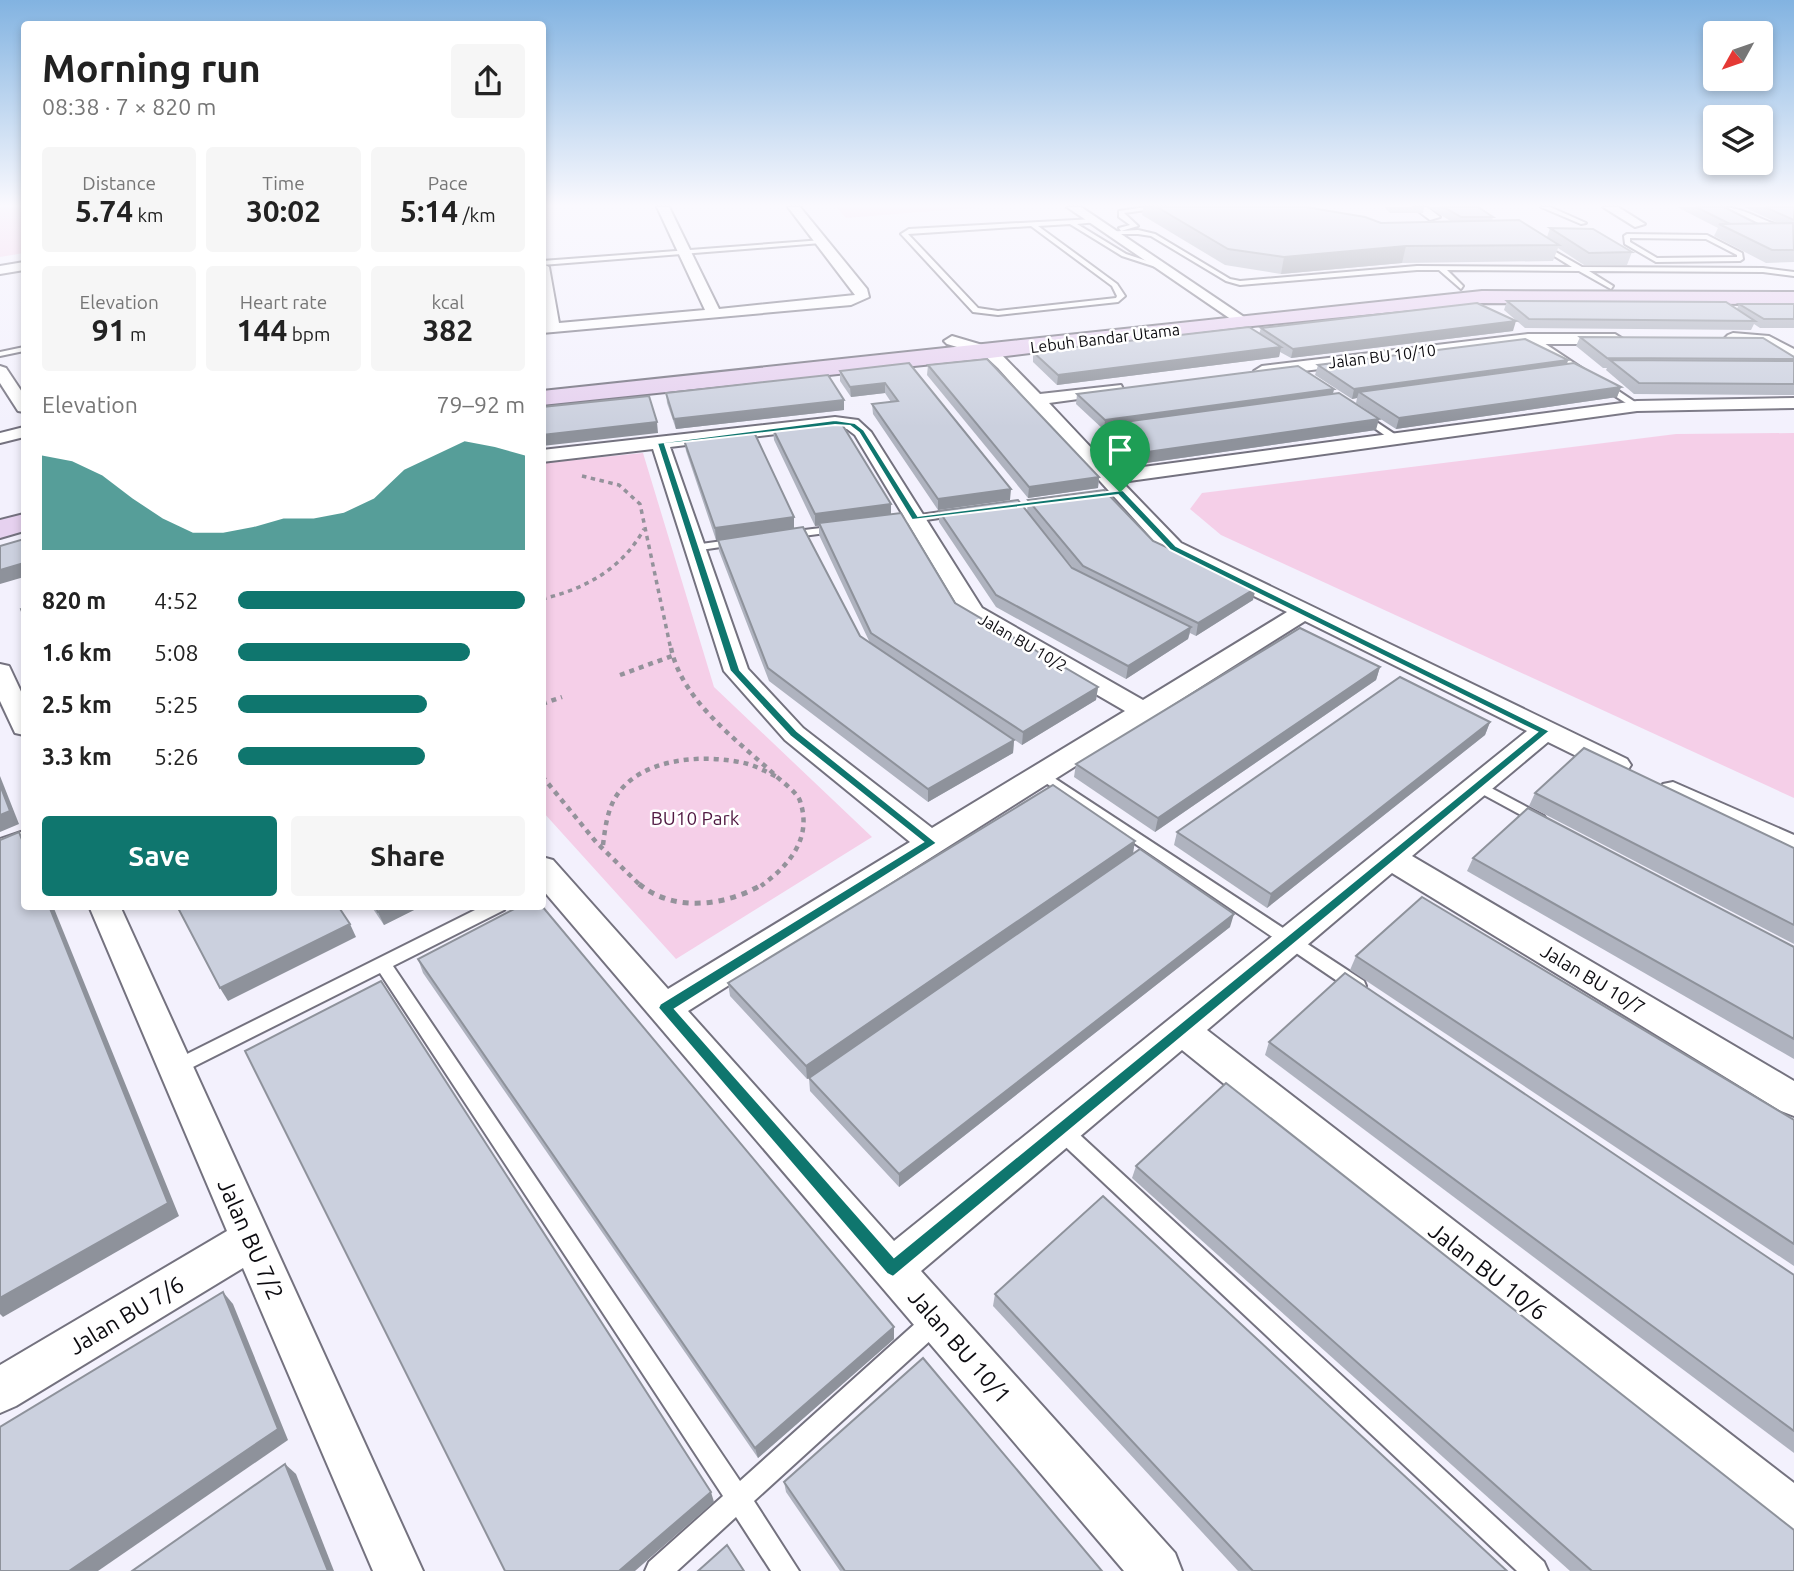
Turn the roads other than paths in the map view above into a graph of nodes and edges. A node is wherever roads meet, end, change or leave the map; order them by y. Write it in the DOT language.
graph roads {
  1 [pos="698,280"];
  2 [pos="853,280"];
  3 [pos="948,280"];
  4 [pos="1109,280"];
  5 [pos="1182,280"];
  6 [pos="1229,280"];
  7 [pos="1276,280"];
  8 [pos="1453,280"];
  9 [pos="1598,280"];
  10 [pos="1461,288"];
  11 [pos="1611,288"];
  12 [pos="1794,288"];
  13 [pos="1794,300"];
  14 [pos="714,313"];
  15 [pos="1235,316"];
  16 [pos="547,329"];
  17 [pos="1721,338"];
  18 [pos="1532,339"];
  19 [pos="1626,339"];
  20 [pos="993,344"];
  21 [pos="21,350"];
  22 [pos="0,354"];
  23 [pos="1794,355"];
  24 [pos="0,371"];
  25 [pos="1239,374"];
  26 [pos="546,384"];
  27 [pos="1130,387"];
  28 [pos="546,398"];
  29 [pos="1034,400"];
  30 [pos="21,402"];
  31 [pos="1794,403"];
  32 [pos="1637,406"];
  33 [pos="1350,407"];
  34 [pos="21,433"];
  35 [pos="0,438"];
  36 [pos="1396,439"];
  37 [pos="660,443"];
  38 [pos="546,456"];
  39 [pos="1111,488"];
  40 [pos="21,501"];
  41 [pos="0,506"];
  42 [pos="970,512"];
  43 [pos="915,519"];
  44 [pos="888,522"];
  45 [pos="21,523"];
  46 [pos="846,528"];
  47 [pos="0,529"];
  48 [pos="777,537"];
  49 [pos="750,540"];
  50 [pos="694,548"];
  51 [pos="1303,612"];
  52 [pos="0,671"];
  53 [pos="1144,711"];
  54 [pos="21,720"];
  55 [pos="1545,731"];
  56 [pos="1042,774"];
  57 [pos="1478,786"];
  58 [pos="1551,825"];
  59 [pos="21,837"];
  60 [pos="931,843"];
  61 [pos="0,845"];
  62 [pos="1794,847"];
  63 [pos="1391,858"];
  64 [pos="546,877"];
  65 [pos="106,910"];
  66 [pos="490,910"];
  67 [pos="1290,941"];
  68 [pos="383,964"];
  69 [pos="1370,995"];
  70 [pos="665,1008"];
  71 [pos="1182,1030"];
  72 [pos="175,1068"];
  73 [pos="1794,1100"];
  74 [pos="1061,1130"];
  75 [pos="251,1240"];
  76 [pos="893,1268"];
  77 [pos="937,1320"];
  78 [pos="0,1390"];
  79 [pos="738,1499"];
  80 [pos="1794,1513"];
  81 [pos="398,1571"];
  82 [pos="658,1571"];
  83 [pos="786,1571"];
  84 [pos="1157,1571"];
  85 [pos="1535,1571"];
  1 -- 14 [label="street"];
  2 -- 14 [label="street"];
  3 -- 4 [label="lane"];
  5 -- 15 [label="street"];
  6 -- 7 [label="lane"];
  8 -- 10 [label="lane"];
  9 -- 11 [label="lane"];
  10 -- 11 [label="main road, Lebuh Bandar Utama"];
  10 -- 15 [label="main road, Lebuh Bandar Utama"];
  11 -- 12 [label="main road, Lebuh Bandar Utama"];
  13 -- 15 [label="main road, Lebuh Bandar Utama"];
  14 -- 16 [label="street"];
  15 -- 20 [label="main road, Lebuh Bandar Utama"];
  17 -- 23 [label="street"];
  18 -- 19 [label="street, Jalan BU 10/10"];
  18 -- 25 [label="street, Jalan BU 10/10"];
  18 -- 32 [label="lane"];
  20 -- 26 [label="main road, Lebuh Bandar Utama"];
  20 -- 28 [label="main road, Lebuh Bandar Utama"];
  20 -- 29 [label="street"];
  21 -- 22 [label="lane"];
  24 -- 30 [label="street"];
  27 -- 29 [label="street"];
  29 -- 39 [label="street"];
  31 -- 32 [label="street"];
  32 -- 36 [label="street"];
  33 -- 36 [label="lane"];
  34 -- 35 [label="street"];
  36 -- 39 [label="street"];
  37 -- 38 [label="street"];
  37 -- 43 [label="street, Jalan BU 10/2"];
  37 -- 50 [label="street"];
  39 -- 51 [label="street"];
  40 -- 41 [label="main road"];
  42 -- 43 [label="lane"];
  43 -- 44 [label="lane"];
  43 -- 53 [label="street, Jalan BU 10/2"];
  45 -- 47 [label="main road"];
  46 -- 48 [label="lane"];
  49 -- 50 [label="lane"];
  50 -- 60 [label="street"];
  51 -- 53 [label="street"];
  51 -- 55 [label="street"];
  52 -- 54 [label="street"];
  53 -- 56 [label="street"];
  55 -- 57 [label="street"];
  55 -- 62 [label="street"];
  56 -- 60 [label="street"];
  56 -- 67 [label="lane"];
  57 -- 58 [label="lane"];
  57 -- 63 [label="street"];
  59 -- 61 [label="lane"];
  60 -- 70 [label="street"];
  63 -- 67 [label="street"];
  63 -- 73 [label="street, Jalan BU 10/7"];
  64 -- 70 [label="street, Jalan BU 10/1"];
  65 -- 72 [label="street, Jalan BU 7/2"];
  66 -- 68 [label="lane"];
  67 -- 69 [label="lane"];
  67 -- 71 [label="street"];
  68 -- 72 [label="lane"];
  68 -- 79 [label="lane"];
  70 -- 76 [label="street, Jalan BU 10/1"];
  71 -- 74 [label="street"];
  71 -- 80 [label="street, Jalan BU 10/6"];
  72 -- 75 [label="street, Jalan BU 7/2"];
  74 -- 76 [label="street"];
  74 -- 85 [label="lane"];
  75 -- 78 [label="street, Jalan BU 7/6"];
  75 -- 81 [label="street, Jalan BU 7/2"];
  76 -- 77 [label="street, Jalan BU 10/1"];
  77 -- 79 [label="lane"];
  77 -- 84 [label="street, Jalan BU 10/1"];
  79 -- 82 [label="lane"];
  79 -- 83 [label="lane"];
}
